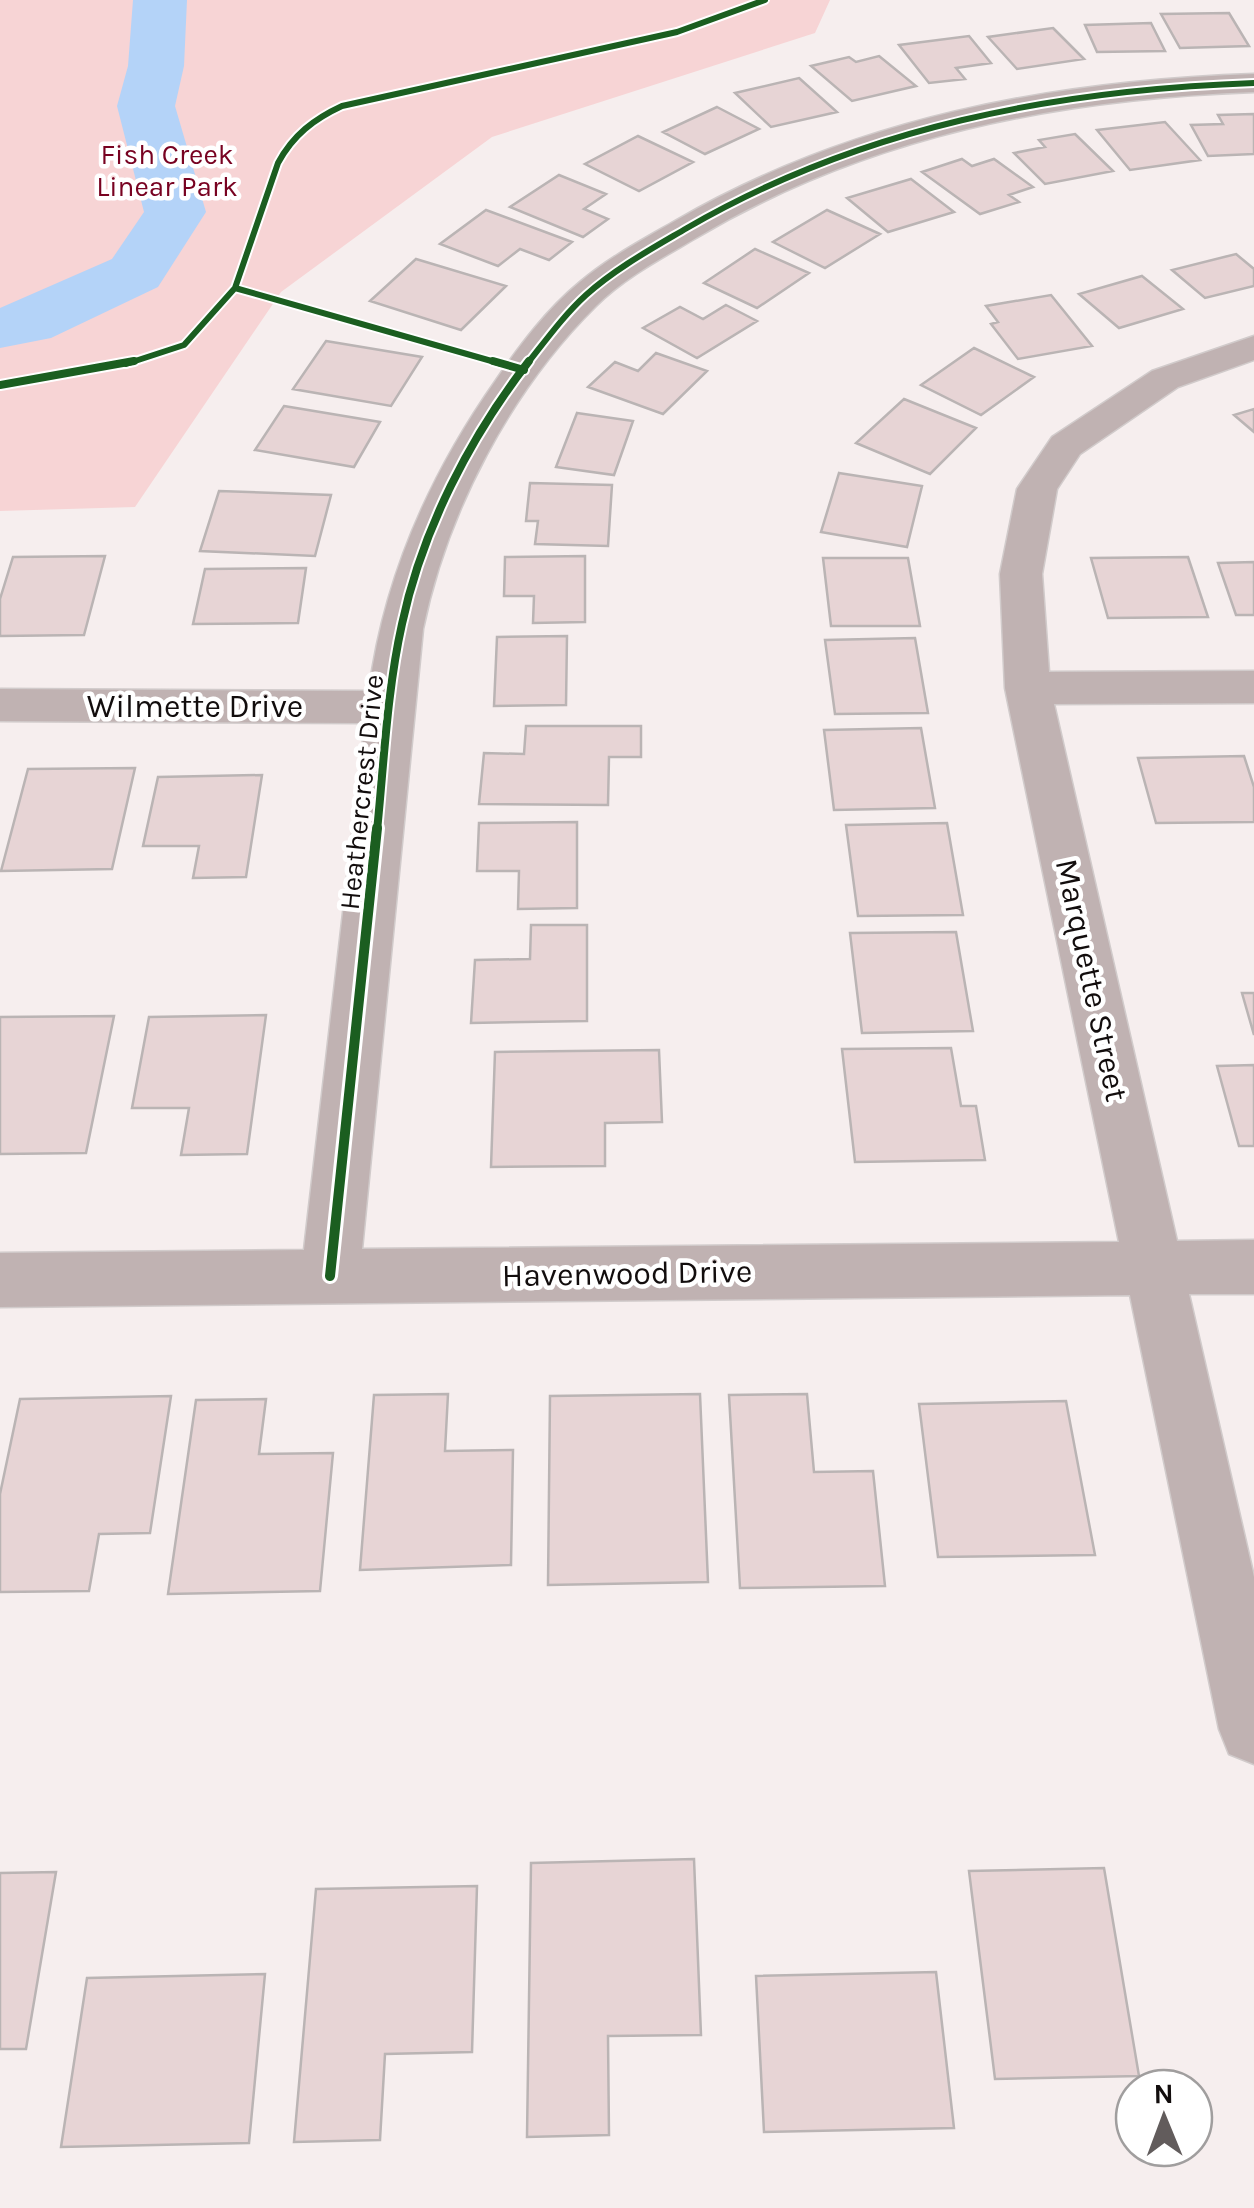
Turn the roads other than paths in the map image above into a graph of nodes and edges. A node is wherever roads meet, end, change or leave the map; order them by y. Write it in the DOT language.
graph roads {
  1 [pos="1254,83"];
  2 [pos="1254,347"];
  3 [pos="1254,687"];
  4 [pos="1028,688"];
  5 [pos="0,705"];
  6 [pos="390,707"];
  7 [pos="1254,1268"];
  8 [pos="1154,1269"];
  9 [pos="330,1276"];
  10 [pos="0,1280"];
  11 [pos="1254,1729"];
  1 -- 6 [label="street, Heathercrest Drive"];
  2 -- 4 [label="street, Marquette Street"];
  3 -- 4 [label="street"];
  4 -- 8 [label="street, Marquette Street"];
  5 -- 6 [label="street, Wilmette Drive"];
  6 -- 9 [label="street, Heathercrest Drive"];
  7 -- 8 [label="street, Havenwood Drive"];
  8 -- 9 [label="street, Havenwood Drive"];
  8 -- 11 [label="street, Marquette Street"];
  9 -- 10 [label="street, Havenwood Drive"];
}
